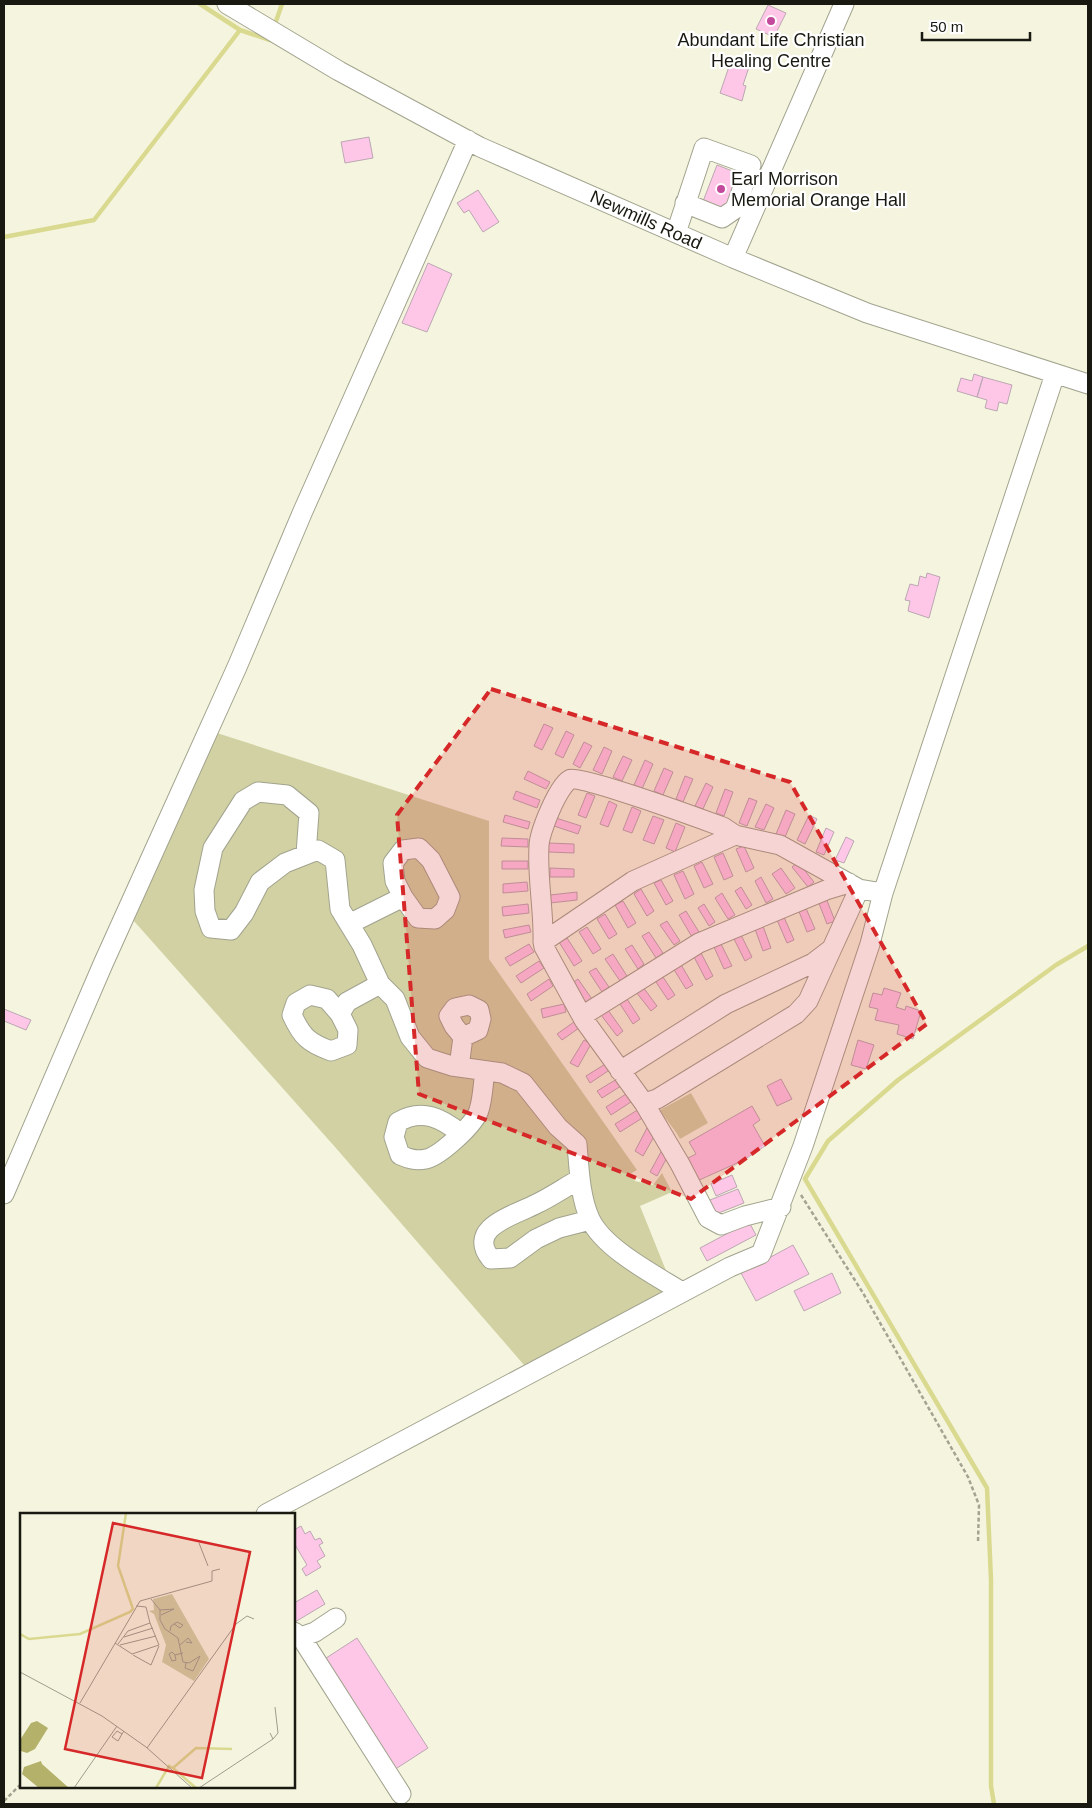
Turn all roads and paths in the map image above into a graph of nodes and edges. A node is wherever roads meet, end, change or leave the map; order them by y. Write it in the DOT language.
graph roads {
  1 [pos="227,4"];
  2 [pos="844,4"];
  3 [pos="468,140"];
  4 [pos="685,204"];
  5 [pos="676,233"];
  6 [pos="733,258"];
  7 [pos="1055,374"];
  8 [pos="1088,384"];
  9 [pos="735,835"];
  10 [pos="306,854"];
  11 [pos="854,886"];
  12 [pos="883,893"];
  13 [pos="403,897"];
  14 [pos="349,924"];
  15 [pos="543,942"];
  16 [pos="831,950"];
  17 [pos="380,984"];
  18 [pos="340,1014"];
  19 [pos="582,1016"];
  20 [pos="463,1037"];
  21 [pos="459,1067"];
  22 [pos="485,1071"];
  23 [pos="620,1071"];
  24 [pos="644,1103"];
  25 [pos="461,1134"];
  26 [pos="580,1179"];
  27 [pos="791,1181"];
  28 [pos="4,1194"];
  29 [pos="781,1208"];
  30 [pos="590,1220"];
  31 [pos="682,1292"];
  32 [pos="268,1513"];
  33 [pos="978,1543"];
  34 [pos="336,1618"];
  35 [pos="297,1634"];
  36 [pos="20,1785"];
  37 [pos="401,1794"];
  38 [pos="4,1801"];
  1 -- 3 [label="street, Newmills Road"];
  2 -- 6 [label="street"];
  3 -- 5 [label="street, Newmills Road"];
  3 -- 28 [label="street"];
  4 -- 5 [label="street"];
  5 -- 6 [label="street, Newmills Road"];
  6 -- 7 [label="street, Newmills Road"];
  7 -- 8 [label="street, Newmills Road"];
  7 -- 12 [label="street"];
  9 -- 11 [label="street"];
  9 -- 15 [label="street"];
  9 -- 15 [label="street"];
  10 -- 10 [label="street"];
  10 -- 14 [label="street"];
  11 -- 12 [label="street"];
  11 -- 16 [label="street"];
  11 -- 19 [label="street"];
  12 -- 27 [label="street"];
  13 -- 14 [label="street"];
  14 -- 17 [label="street"];
  15 -- 19 [label="street"];
  16 -- 23 [label="street"];
  16 -- 24 [label="street"];
  17 -- 18 [label="street"];
  17 -- 21 [label="street"];
  19 -- 23 [label="street"];
  20 -- 21 [label="street"];
  21 -- 22 [label="street"];
  22 -- 25 [label="street"];
  22 -- 26 [label="street"];
  23 -- 24 [label="street"];
  24 -- 29 [label="street"];
  26 -- 30 [label="street"];
  26 -- 30 [label="street"];
  27 -- 29 [label="street"];
  27 -- 33 [label="path"];
  29 -- 31 [label="street"];
  30 -- 31 [label="street"];
  31 -- 32 [label="street"];
  34 -- 35 [label="street"];
  35 -- 37 [label="street"];
  36 -- 38 [label="path"];
}
